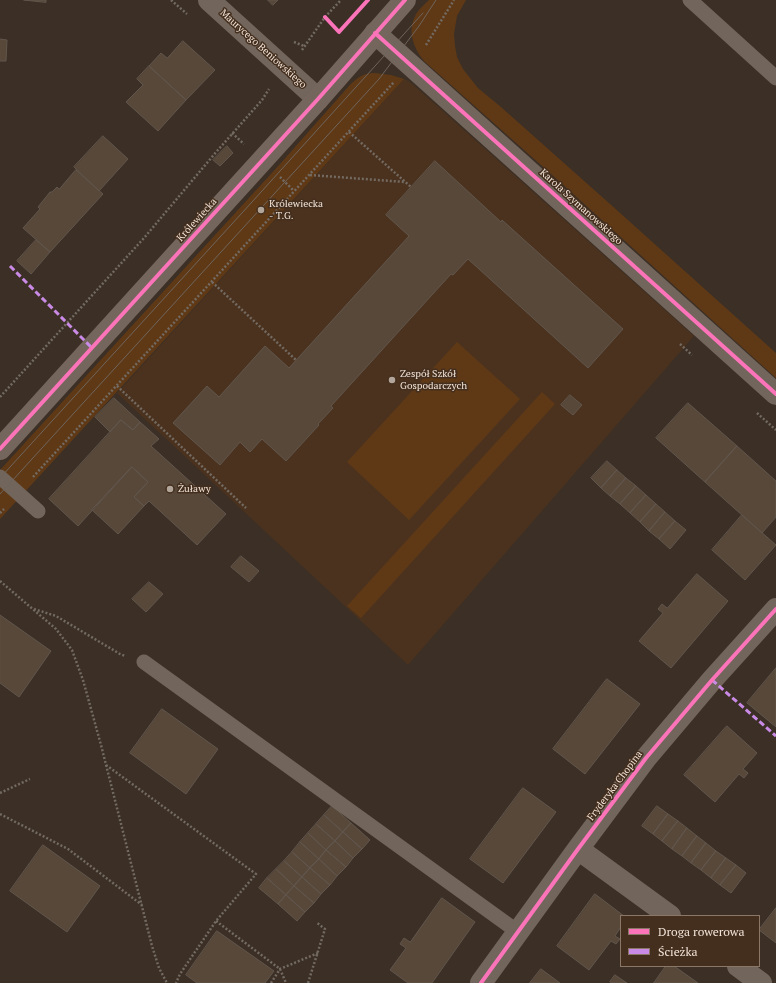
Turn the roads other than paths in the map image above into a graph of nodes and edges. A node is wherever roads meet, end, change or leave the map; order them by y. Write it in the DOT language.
graph roads {
  1 [pos="209,0"];
  2 [pos="405,0"];
  3 [pos="690,0"];
  4 [pos="375,33"];
  5 [pos="776,78"];
  6 [pos="318,99"];
  7 [pos="776,394"];
  8 [pos="0,449"];
  9 [pos="0,478"];
  10 [pos="38,512"];
  11 [pos="776,609"];
  12 [pos="144,662"];
  13 [pos="578,848"];
  14 [pos="669,915"];
  15 [pos="518,932"];
  16 [pos="739,967"];
  17 [pos="481,983"];
  18 [pos="761,983"];
  1 -- 6 [label="street, Maurycego Beniowskiego"];
  2 -- 4 [label="main road, Królewiecka"];
  3 -- 5 [label="lane"];
  4 -- 6 [label="main road, Królewiecka"];
  4 -- 7 [label="street, Karola Szymanowskiego"];
  6 -- 8 [label="main road, Królewiecka"];
  9 -- 10 [label="lane"];
  11 -- 13 [label="street, Fryderyka Chopina"];
  12 -- 15 [label="lane"];
  13 -- 14 [label="street"];
  13 -- 15 [label="street, Fryderyka Chopina"];
  15 -- 17 [label="street, Fryderyka Chopina"];
  16 -- 18 [label="street"];
}
